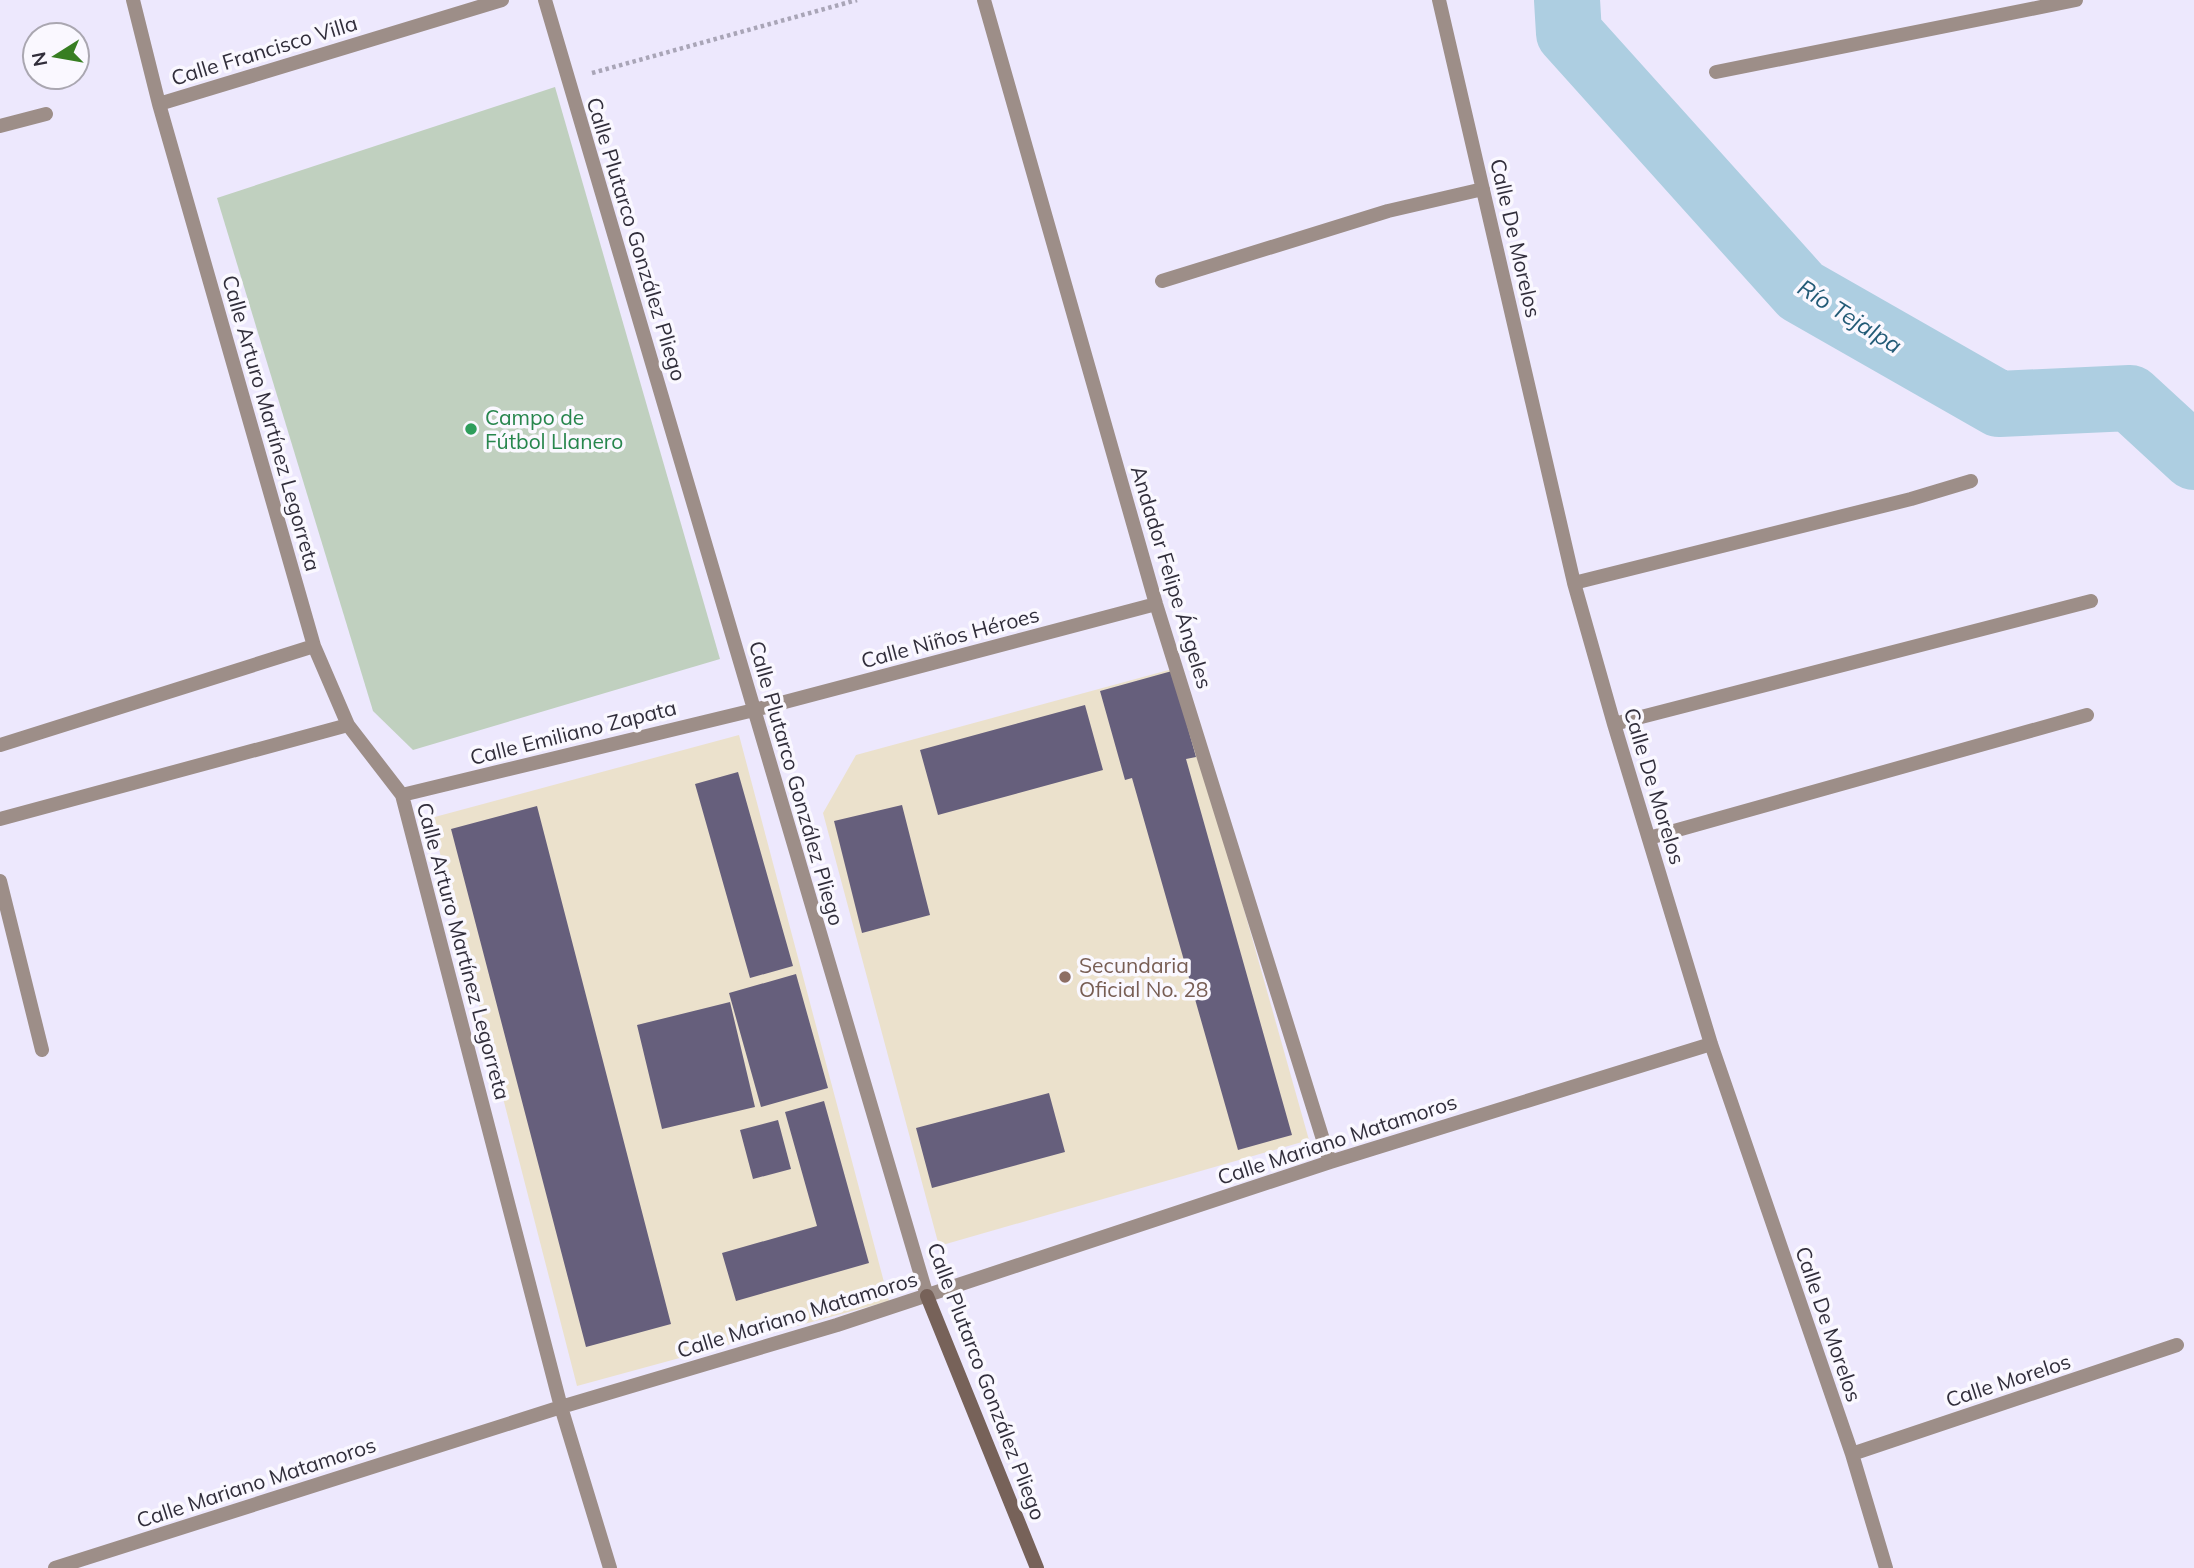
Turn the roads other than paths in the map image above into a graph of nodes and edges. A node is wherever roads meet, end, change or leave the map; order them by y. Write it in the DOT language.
graph roads {
  1 [pos="133,0"];
  2 [pos="502,0"];
  3 [pos="545,0"];
  4 [pos="984,0"];
  5 [pos="1439,0"];
  6 [pos="2076,0"];
  7 [pos="1716,72"];
  8 [pos="159,104"];
  9 [pos="46,114"];
  10 [pos="0,126"];
  11 [pos="1483,189"];
  12 [pos="1163,281"];
  13 [pos="1971,481"];
  14 [pos="1574,583"];
  15 [pos="2091,601"];
  16 [pos="1156,604"];
  17 [pos="314,646"];
  18 [pos="754,710"];
  19 [pos="2087,715"];
  20 [pos="1614,724"];
  21 [pos="348,725"];
  22 [pos="0,746"];
  23 [pos="402,795"];
  24 [pos="0,819"];
  25 [pos="1649,838"];
  26 [pos="0,881"];
  27 [pos="1711,1044"];
  28 [pos="42,1050"];
  29 [pos="1330,1162"];
  30 [pos="927,1296"];
  31 [pos="2178,1345"];
  32 [pos="562,1407"];
  33 [pos="1852,1454"];
  34 [pos="55,1568"];
  35 [pos="610,1568"];
  36 [pos="1037,1568"];
  37 [pos="1886,1568"];
  1 -- 8 [label="street, Calle Arturo Martínez Legorreta"];
  2 -- 8 [label="street, Calle Francisco Villa"];
  3 -- 18 [label="street, Calle Plutarco González Pliego"];
  4 -- 16 [label="street, Andador Felipe Ángeles"];
  5 -- 11 [label="street, Calle De Morelos"];
  6 -- 7 [label="street"];
  8 -- 17 [label="street, Calle Arturo Martínez Legorreta"];
  9 -- 10 [label="street"];
  11 -- 12 [label="street"];
  11 -- 14 [label="street, Calle De Morelos"];
  13 -- 14 [label="street"];
  14 -- 20 [label="street, Calle De Morelos"];
  15 -- 20 [label="street"];
  16 -- 18 [label="street, Calle Niños Héroes"];
  16 -- 29 [label="street, Andador Felipe Ángeles"];
  17 -- 21 [label="street, Calle Arturo Martínez Legorreta"];
  17 -- 22 [label="street"];
  18 -- 23 [label="street, Calle Emiliano Zapata"];
  18 -- 30 [label="street, Calle Plutarco González Pliego"];
  19 -- 25 [label="street"];
  20 -- 25 [label="street, Calle De Morelos"];
  21 -- 23 [label="street, Calle Arturo Martínez Legorreta"];
  21 -- 24 [label="street"];
  23 -- 32 [label="street, Calle Arturo Martínez Legorreta"];
  25 -- 27 [label="street, Calle De Morelos"];
  26 -- 28 [label="street"];
  27 -- 29 [label="street, Calle Mariano Matamoros"];
  27 -- 33 [label="street, Calle De Morelos"];
  29 -- 30 [label="street, Calle Mariano Matamoros"];
  30 -- 32 [label="street, Calle Mariano Matamoros"];
  30 -- 36 [label="street, Calle Plutarco González Pliego"];
  31 -- 33 [label="street, Calle Morelos"];
  32 -- 34 [label="street, Calle Mariano Matamoros"];
  32 -- 35 [label="street, Calle Arturo Martínez Legorreta"];
  33 -- 37 [label="street, Calle De Morelos"];
}
